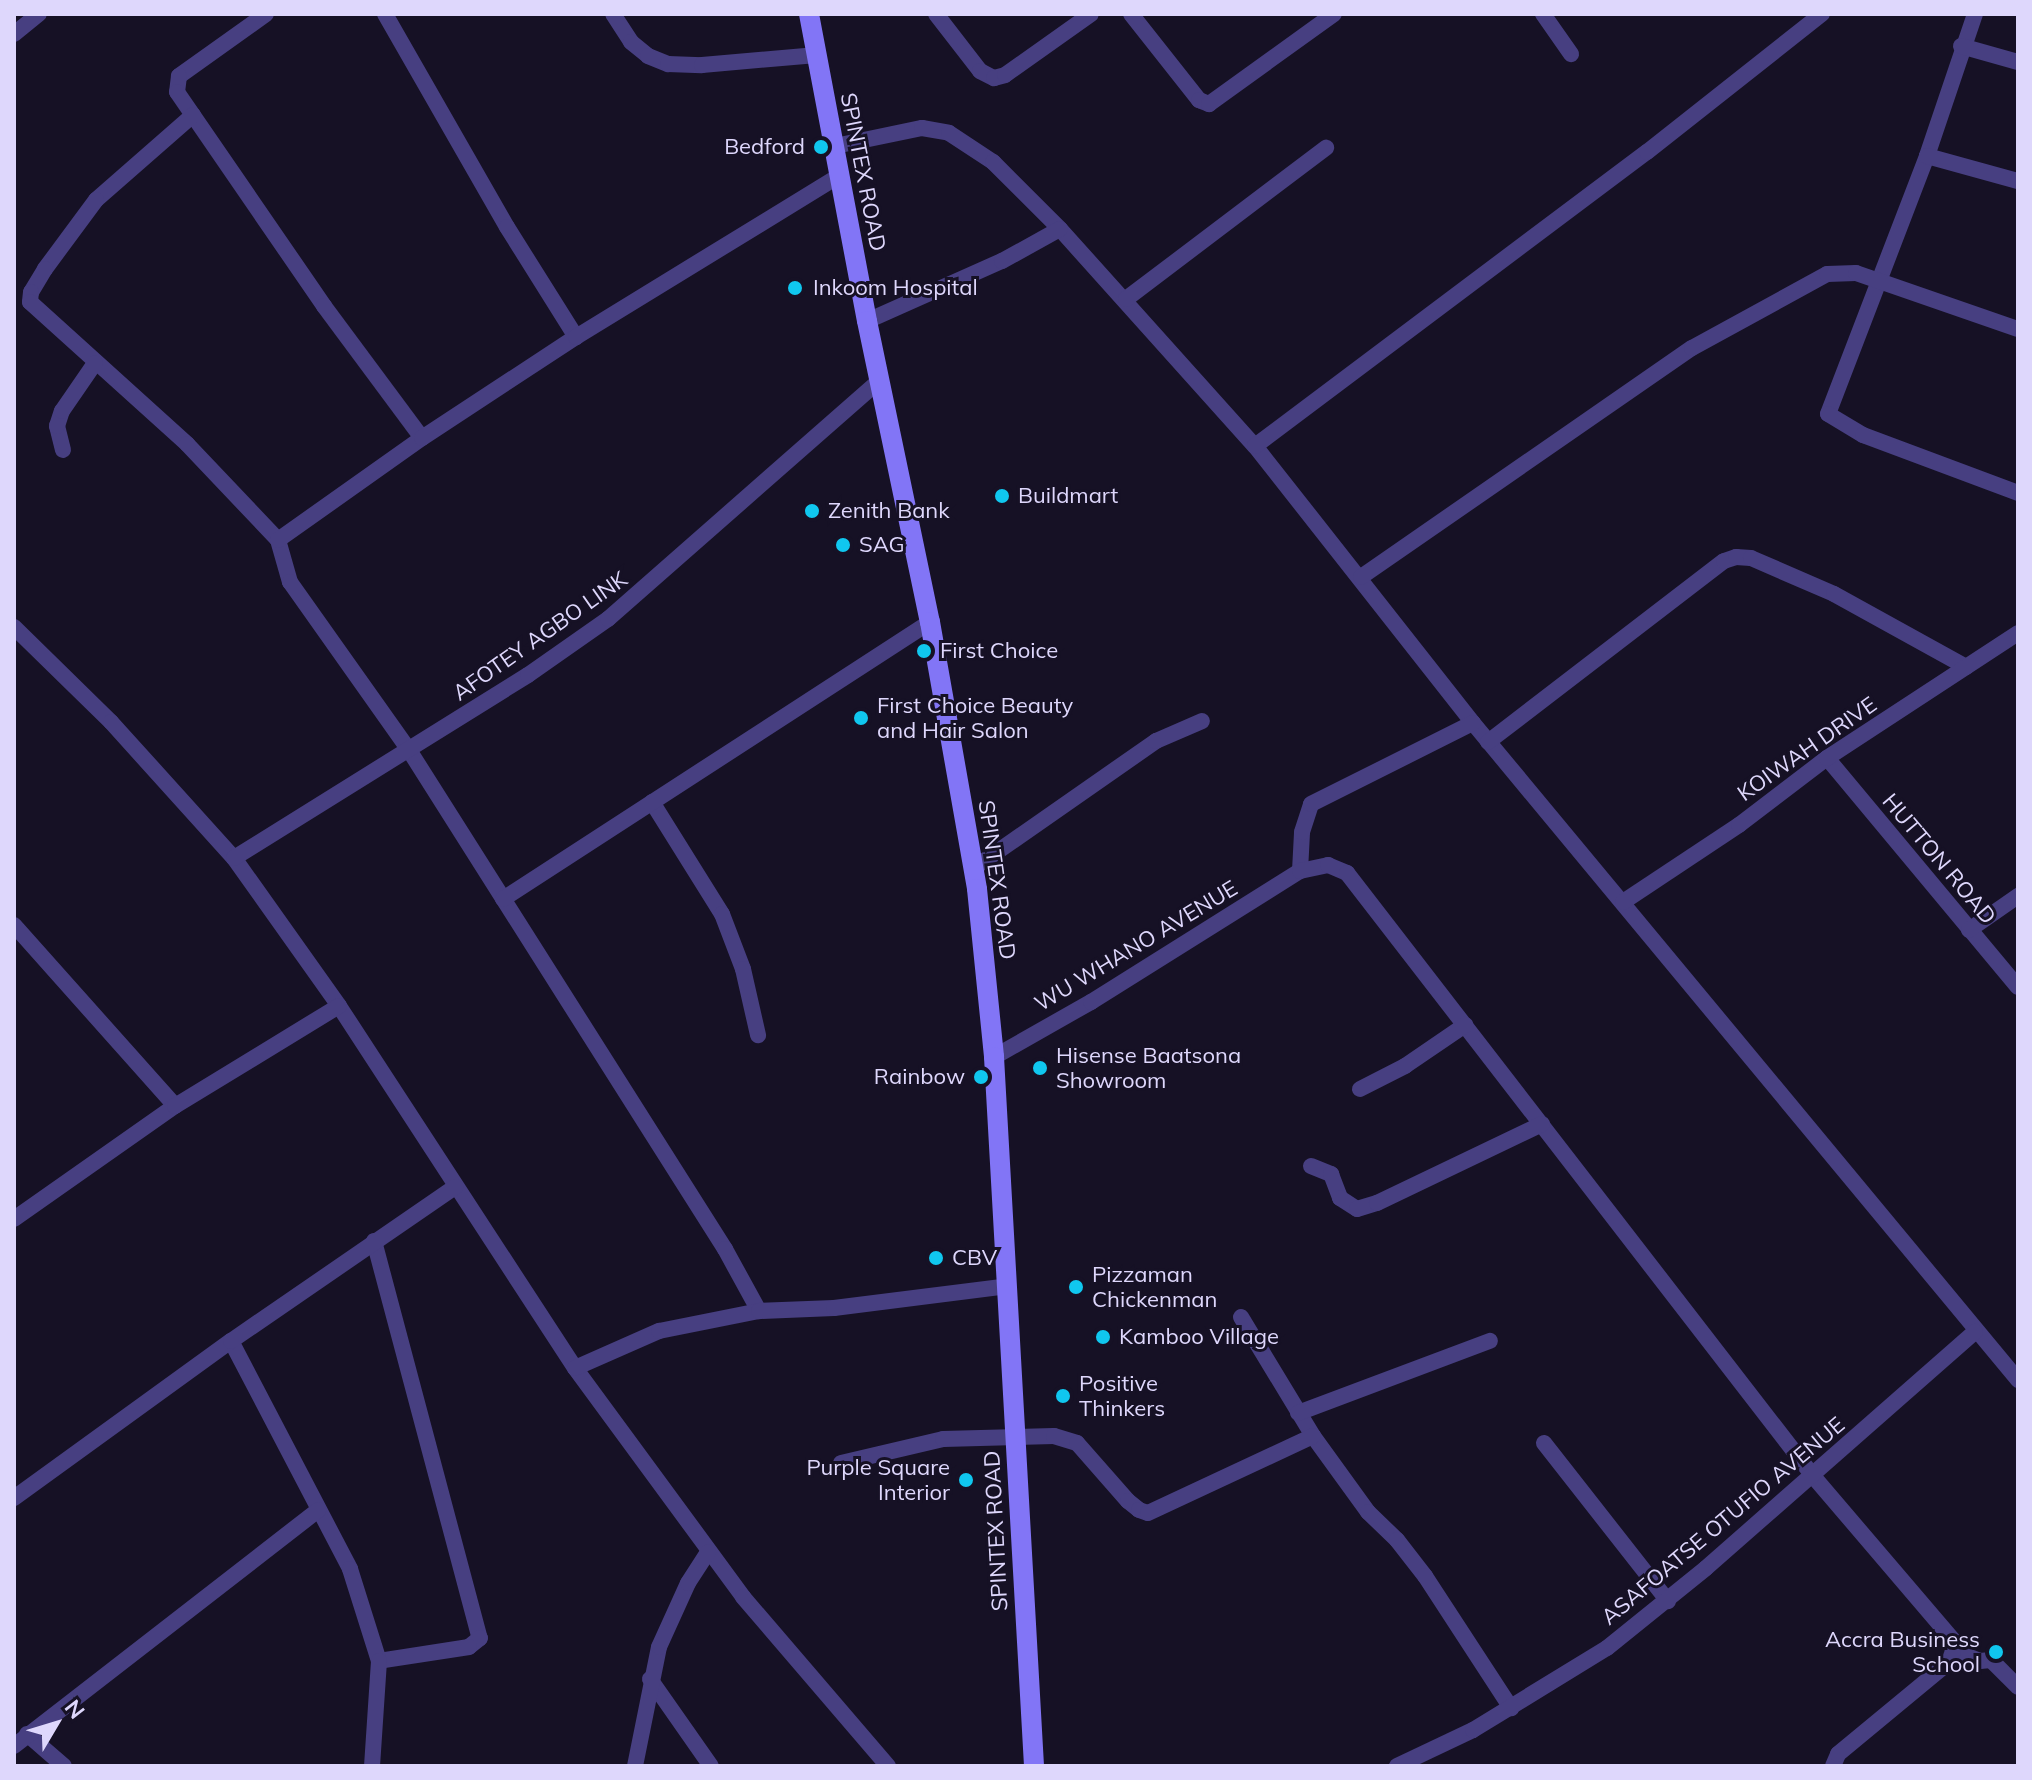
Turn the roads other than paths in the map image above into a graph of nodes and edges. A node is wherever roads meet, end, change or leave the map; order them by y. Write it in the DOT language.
graph roads {
  1 [pos="39,14"];
  2 [pos="266,14"];
  3 [pos="385,14"];
  4 [pos="613,14"];
  5 [pos="809,14"];
  6 [pos="936,14"];
  7 [pos="1091,14"];
  8 [pos="1131,14"];
  9 [pos="1334,14"];
  10 [pos="1543,14"];
  11 [pos="1822,14"];
  12 [pos="1975,14"];
  13 [pos="14,34"];
  14 [pos="1961,46"];
  15 [pos="1571,54"];
  16 [pos="817,55"];
  17 [pos="2018,62"];
  18 [pos="193,115"];
  19 [pos="835,146"];
  20 [pos="1326,148"];
  21 [pos="1927,156"];
  22 [pos="840,175"];
  23 [pos="2018,181"];
  24 [pos="1060,229"];
  25 [pos="1878,280"];
  26 [pos="1126,299"];
  27 [pos="867,321"];
  28 [pos="2018,329"];
  29 [pos="576,337"];
  30 [pos="95,363"];
  31 [pos="879,381"];
  32 [pos="422,438"];
  33 [pos="1255,446"];
  34 [pos="63,450"];
  35 [pos="2018,493"];
  36 [pos="278,540"];
  37 [pos="1361,577"];
  38 [pos="930,622"];
  39 [pos="14,627"];
  40 [pos="2018,633"];
  41 [pos="1966,667"];
  42 [pos="1202,721"];
  43 [pos="1473,723"];
  44 [pos="1488,742"];
  45 [pos="409,750"];
  46 [pos="1827,758"];
  47 [pos="652,802"];
  48 [pos="234,858"];
  49 [pos="974,868"];
  50 [pos="1300,871"];
  51 [pos="2018,896"];
  52 [pos="503,899"];
  53 [pos="1623,902"];
  54 [pos="14,925"];
  55 [pos="1969,930"];
  56 [pos="2018,987"];
  57 [pos="339,1006"];
  58 [pos="1465,1025"];
  59 [pos="758,1035"];
  60 [pos="994,1057"];
  61 [pos="1360,1089"];
  62 [pos="175,1106"];
  63 [pos="1542,1124"];
  64 [pos="1311,1166"];
  65 [pos="455,1187"];
  66 [pos="14,1218"];
  67 [pos="374,1241"];
  68 [pos="1008,1286"];
  69 [pos="759,1311"];
  70 [pos="1241,1317"];
  71 [pos="1975,1332"];
  72 [pos="231,1341"];
  73 [pos="1490,1341"];
  74 [pos="575,1368"];
  75 [pos="2018,1380"];
  76 [pos="1298,1413"];
  77 [pos="1313,1436"];
  78 [pos="1015,1438"];
  79 [pos="1544,1443"];
  80 [pos="841,1463"];
  81 [pos="1813,1476"];
  82 [pos="14,1498"];
  83 [pos="318,1510"];
  84 [pos="708,1552"];
  85 [pos="1668,1601"];
  86 [pos="1951,1640"];
  87 [pos="379,1661"];
  88 [pos="650,1679"];
  89 [pos="2018,1687"];
  90 [pos="1511,1708"];
  91 [pos="27,1734"];
  92 [pos="14,1746"];
  93 [pos="64,1766"];
  94 [pos="372,1766"];
  95 [pos="635,1766"];
  96 [pos="711,1766"];
  97 [pos="888,1766"];
  98 [pos="1034,1766"];
  99 [pos="1397,1766"];
  100 [pos="1833,1766"];
  1 -- 13 [label="street"];
  2 -- 18 [label="street"];
  3 -- 29 [label="street"];
  4 -- 16 [label="street"];
  5 -- 16 [label="main road, SPINTEX ROAD"];
  6 -- 7 [label="street"];
  8 -- 9 [label="street"];
  10 -- 15 [label="street"];
  11 -- 33 [label="street"];
  12 -- 14 [label="street"];
  14 -- 17 [label="street"];
  14 -- 21 [label="street"];
  16 -- 19 [label="main road, SPINTEX ROAD"];
  18 -- 30 [label="street"];
  18 -- 32 [label="street"];
  19 -- 22 [label="main road, SPINTEX ROAD"];
  19 -- 24 [label="street"];
  20 -- 26 [label="street"];
  21 -- 23 [label="street"];
  21 -- 25 [label="street"];
  22 -- 27 [label="main road, SPINTEX ROAD"];
  22 -- 29 [label="street"];
  24 -- 26 [label="street"];
  24 -- 27 [label="street"];
  25 -- 28 [label="street"];
  25 -- 35 [label="street"];
  25 -- 37 [label="street"];
  26 -- 33 [label="street"];
  27 -- 31 [label="main road, SPINTEX ROAD"];
  29 -- 32 [label="street"];
  30 -- 34 [label="street"];
  30 -- 36 [label="street"];
  31 -- 38 [label="main road, SPINTEX ROAD"];
  31 -- 45 [label="street, AFOTEY AGBO LINK"];
  32 -- 36 [label="street"];
  33 -- 37 [label="street"];
  36 -- 45 [label="street"];
  37 -- 43 [label="street"];
  38 -- 47 [label="street"];
  38 -- 49 [label="main road, SPINTEX ROAD"];
  39 -- 48 [label="street"];
  40 -- 41 [label="street, KOIWAH DRIVE"];
  41 -- 44 [label="street"];
  41 -- 46 [label="street, KOIWAH DRIVE"];
  42 -- 49 [label="street"];
  43 -- 44 [label="street"];
  43 -- 50 [label="street"];
  44 -- 53 [label="street"];
  45 -- 48 [label="street, AFOTEY AGBO LINK"];
  45 -- 52 [label="street"];
  46 -- 53 [label="street, KOIWAH DRIVE"];
  46 -- 55 [label="street, HUTTON ROAD"];
  47 -- 52 [label="street"];
  47 -- 59 [label="street"];
  48 -- 57 [label="street"];
  49 -- 60 [label="main road, SPINTEX ROAD"];
  50 -- 58 [label="street"];
  50 -- 60 [label="street, WU WHANO AVENUE"];
  51 -- 55 [label="street"];
  52 -- 69 [label="street"];
  53 -- 71 [label="street"];
  54 -- 62 [label="street"];
  55 -- 56 [label="street, HUTTON ROAD"];
  57 -- 62 [label="street"];
  57 -- 65 [label="street"];
  58 -- 61 [label="street"];
  58 -- 63 [label="street"];
  60 -- 68 [label="main road, SPINTEX ROAD"];
  62 -- 66 [label="street"];
  63 -- 64 [label="street"];
  63 -- 81 [label="street"];
  65 -- 67 [label="street"];
  65 -- 74 [label="street"];
  67 -- 72 [label="street"];
  67 -- 87 [label="street"];
  68 -- 69 [label="street"];
  68 -- 78 [label="main road, SPINTEX ROAD"];
  69 -- 74 [label="street"];
  70 -- 76 [label="street"];
  71 -- 75 [label="street"];
  71 -- 81 [label="street, ASAFOATSE OTUFIO AVENUE"];
  72 -- 82 [label="street"];
  72 -- 83 [label="street"];
  73 -- 76 [label="street"];
  74 -- 84 [label="street"];
  76 -- 77 [label="street"];
  77 -- 78 [label="street"];
  77 -- 90 [label="street"];
  78 -- 80 [label="street"];
  78 -- 98 [label="main road, SPINTEX ROAD"];
  79 -- 85 [label="street"];
  81 -- 85 [label="street, ASAFOATSE OTUFIO AVENUE"];
  81 -- 86 [label="street"];
  83 -- 87 [label="street"];
  83 -- 91 [label="street"];
  84 -- 88 [label="street"];
  84 -- 97 [label="street"];
  85 -- 90 [label="street, ASAFOATSE OTUFIO AVENUE"];
  86 -- 89 [label="street"];
  86 -- 100 [label="street"];
  87 -- 94 [label="street"];
  88 -- 95 [label="street"];
  88 -- 96 [label="street"];
  90 -- 99 [label="street, ASAFOATSE OTUFIO AVENUE"];
  91 -- 92 [label="street"];
  91 -- 93 [label="street"];
}
